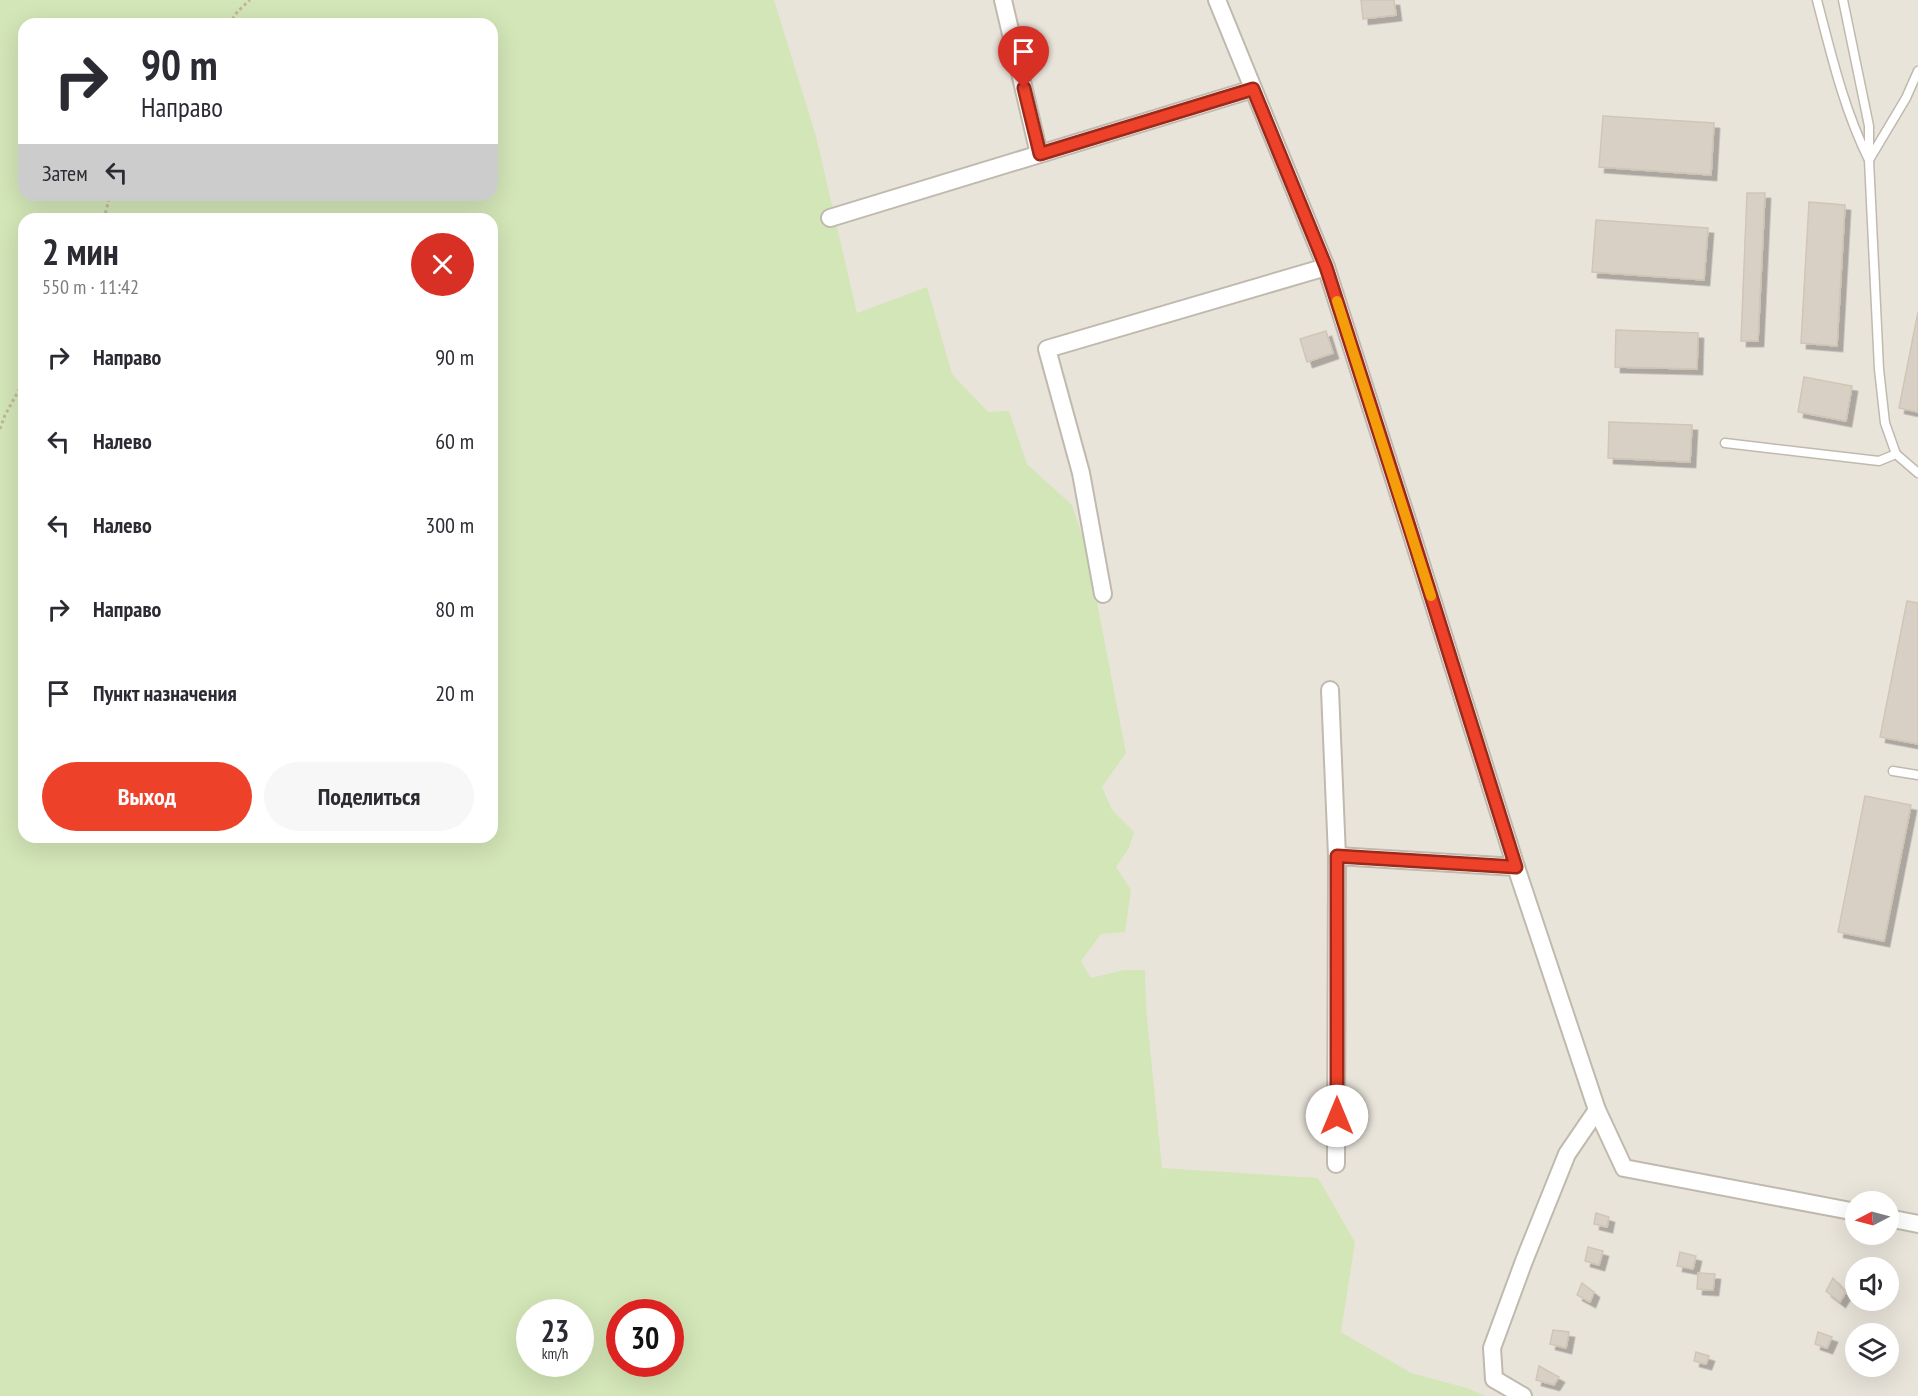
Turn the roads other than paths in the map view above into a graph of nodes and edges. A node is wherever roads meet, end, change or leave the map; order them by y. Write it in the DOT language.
graph roads {
  1 [pos="1003,0"];
  2 [pos="1217,0"];
  3 [pos="1817,0"];
  4 [pos="1843,0"];
  5 [pos="1918,71"];
  6 [pos="1253,89"];
  7 [pos="1040,154"];
  8 [pos="1869,160"];
  9 [pos="830,218"];
  10 [pos="1326,267"];
  11 [pos="1725,443"];
  12 [pos="1896,454"];
  13 [pos="1918,473"];
  14 [pos="1103,594"];
  15 [pos="1330,690"];
  16 [pos="1893,771"];
  17 [pos="1918,776"];
  18 [pos="1337,856"];
  19 [pos="1516,867"];
  20 [pos="1597,1110"];
  21 [pos="1336,1164"];
  22 [pos="1845,1210"];
  23 [pos="1899,1220"];
  24 [pos="1918,1224"];
  25 [pos="1523,1396"];
  1 -- 7 [label="street"];
  2 -- 6 [label="street"];
  3 -- 8 [label="lane"];
  4 -- 8 [label="lane"];
  5 -- 8 [label="lane"];
  6 -- 7 [label="street"];
  6 -- 10 [label="street"];
  7 -- 9 [label="street"];
  8 -- 12 [label="lane"];
  10 -- 14 [label="street"];
  10 -- 19 [label="street"];
  11 -- 12 [label="lane"];
  12 -- 13 [label="lane"];
  15 -- 18 [label="street"];
  16 -- 17 [label="lane"];
  18 -- 19 [label="street"];
  18 -- 21 [label="street"];
  19 -- 20 [label="street"];
  20 -- 22 [label="street"];
  20 -- 25 [label="street"];
  23 -- 24 [label="street"];
}
